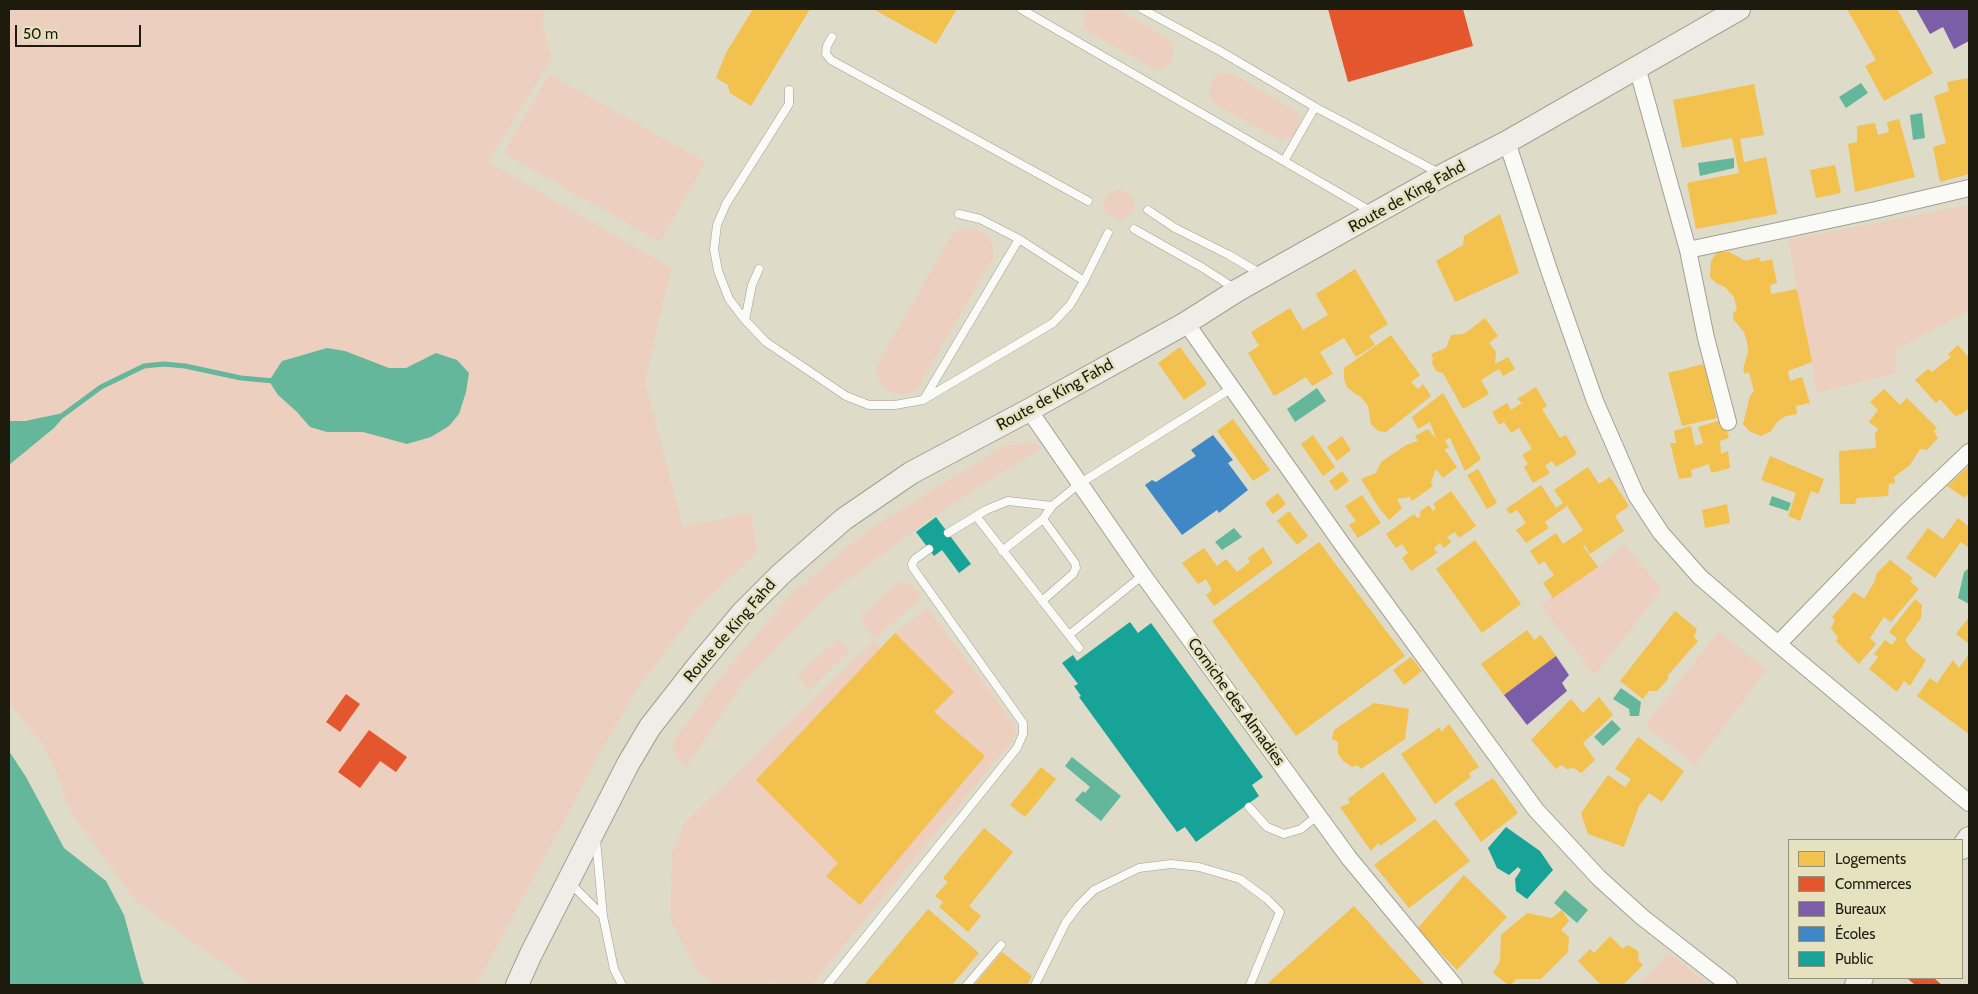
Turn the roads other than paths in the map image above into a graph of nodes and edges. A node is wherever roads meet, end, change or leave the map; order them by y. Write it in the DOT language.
graph roads {
  1 [pos="1021,9"];
  2 [pos="1142,9"];
  3 [pos="1733,10"];
  4 [pos="832,37"];
  5 [pos="1637,67"];
  6 [pos="789,90"];
  7 [pos="1315,107"];
  8 [pos="1507,142"];
  9 [pos="1284,161"];
  10 [pos="1443,175"];
  11 [pos="1969,188"];
  12 [pos="1088,201"];
  13 [pos="1148,210"];
  14 [pos="959,214"];
  15 [pos="1376,214"];
  16 [pos="1134,229"];
  17 [pos="1108,233"];
  18 [pos="1019,239"];
  19 [pos="1688,250"];
  20 [pos="759,268"];
  21 [pos="1264,277"];
  22 [pos="1084,281"];
  23 [pos="1238,290"];
  24 [pos="745,320"];
  25 [pos="1186,322"];
  26 [pos="1232,388"];
  27 [pos="923,400"];
  28 [pos="1029,410"];
  29 [pos="1728,422"];
  30 [pos="1969,452"];
  31 [pos="1079,484"];
  32 [pos="1052,506"];
  33 [pos="976,516"];
  34 [pos="1043,519"];
  35 [pos="948,533"];
  36 [pos="929,549"];
  37 [pos="1002,550"];
  38 [pos="1143,575"];
  39 [pos="1042,601"];
  40 [pos="1069,635"];
  41 [pos="1778,644"];
  42 [pos="1079,648"];
  43 [pos="1969,803"];
  44 [pos="1249,807"];
  45 [pos="1318,815"];
  46 [pos="594,829"];
  47 [pos="568,881"];
  48 [pos="603,916"];
  49 [pos="1001,945"];
  50 [pos="531,954"];
  51 [pos="517,985"];
  52 [pos="535,985"];
  53 [pos="622,985"];
  54 [pos="827,985"];
  55 [pos="967,985"];
  56 [pos="1035,985"];
  57 [pos="1250,985"];
  58 [pos="1454,985"];
  59 [pos="1729,985"];
  1 -- 9 [label="lane"];
  2 -- 7 [label="lane"];
  3 -- 5 [label="street, Route de King Fahd"];
  4 -- 12 [label="lane"];
  5 -- 8 [label="street, Route de King Fahd"];
  5 -- 19 [label="street"];
  6 -- 24 [label="lane"];
  7 -- 9 [label="lane"];
  7 -- 10 [label="lane"];
  8 -- 10 [label="street, Route de King Fahd"];
  8 -- 41 [label="street"];
  9 -- 15 [label="lane"];
  10 -- 15 [label="street, Route de King Fahd"];
  11 -- 19 [label="street"];
  13 -- 21 [label="lane"];
  14 -- 18 [label="lane"];
  15 -- 21 [label="street, Route de King Fahd"];
  16 -- 23 [label="lane"];
  17 -- 22 [label="lane"];
  18 -- 22 [label="lane"];
  18 -- 27 [label="lane"];
  19 -- 29 [label="street"];
  20 -- 24 [label="lane"];
  21 -- 23 [label="street, Route de King Fahd"];
  22 -- 27 [label="lane"];
  23 -- 25 [label="street, Route de King Fahd"];
  24 -- 27 [label="lane"];
  25 -- 26 [label="street"];
  25 -- 28 [label="street, Route de King Fahd"];
  26 -- 31 [label="lane"];
  26 -- 59 [label="street"];
  28 -- 31 [label="street, Corniche des Almadies"];
  28 -- 46 [label="street, Route de King Fahd"];
  30 -- 41 [label="street"];
  31 -- 32 [label="lane"];
  31 -- 38 [label="street, Corniche des Almadies"];
  32 -- 33 [label="lane"];
  32 -- 34 [label="lane"];
  33 -- 35 [label="lane"];
  33 -- 37 [label="lane"];
  34 -- 37 [label="lane"];
  34 -- 39 [label="lane"];
  36 -- 54 [label="lane"];
  37 -- 39 [label="lane"];
  38 -- 40 [label="lane"];
  38 -- 45 [label="street, Corniche des Almadies"];
  39 -- 40 [label="lane"];
  40 -- 42 [label="lane"];
  41 -- 43 [label="street"];
  44 -- 45 [label="lane"];
  45 -- 58 [label="street, Corniche des Almadies"];
  46 -- 47 [label="street, Route de King Fahd"];
  46 -- 48 [label="lane"];
  47 -- 48 [label="lane"];
  47 -- 50 [label="street, Route de King Fahd"];
  48 -- 53 [label="lane"];
  49 -- 55 [label="lane"];
  50 -- 51 [label="street, Route de King Fahd"];
  50 -- 52 [label="street"];
  56 -- 57 [label="lane"];
}
